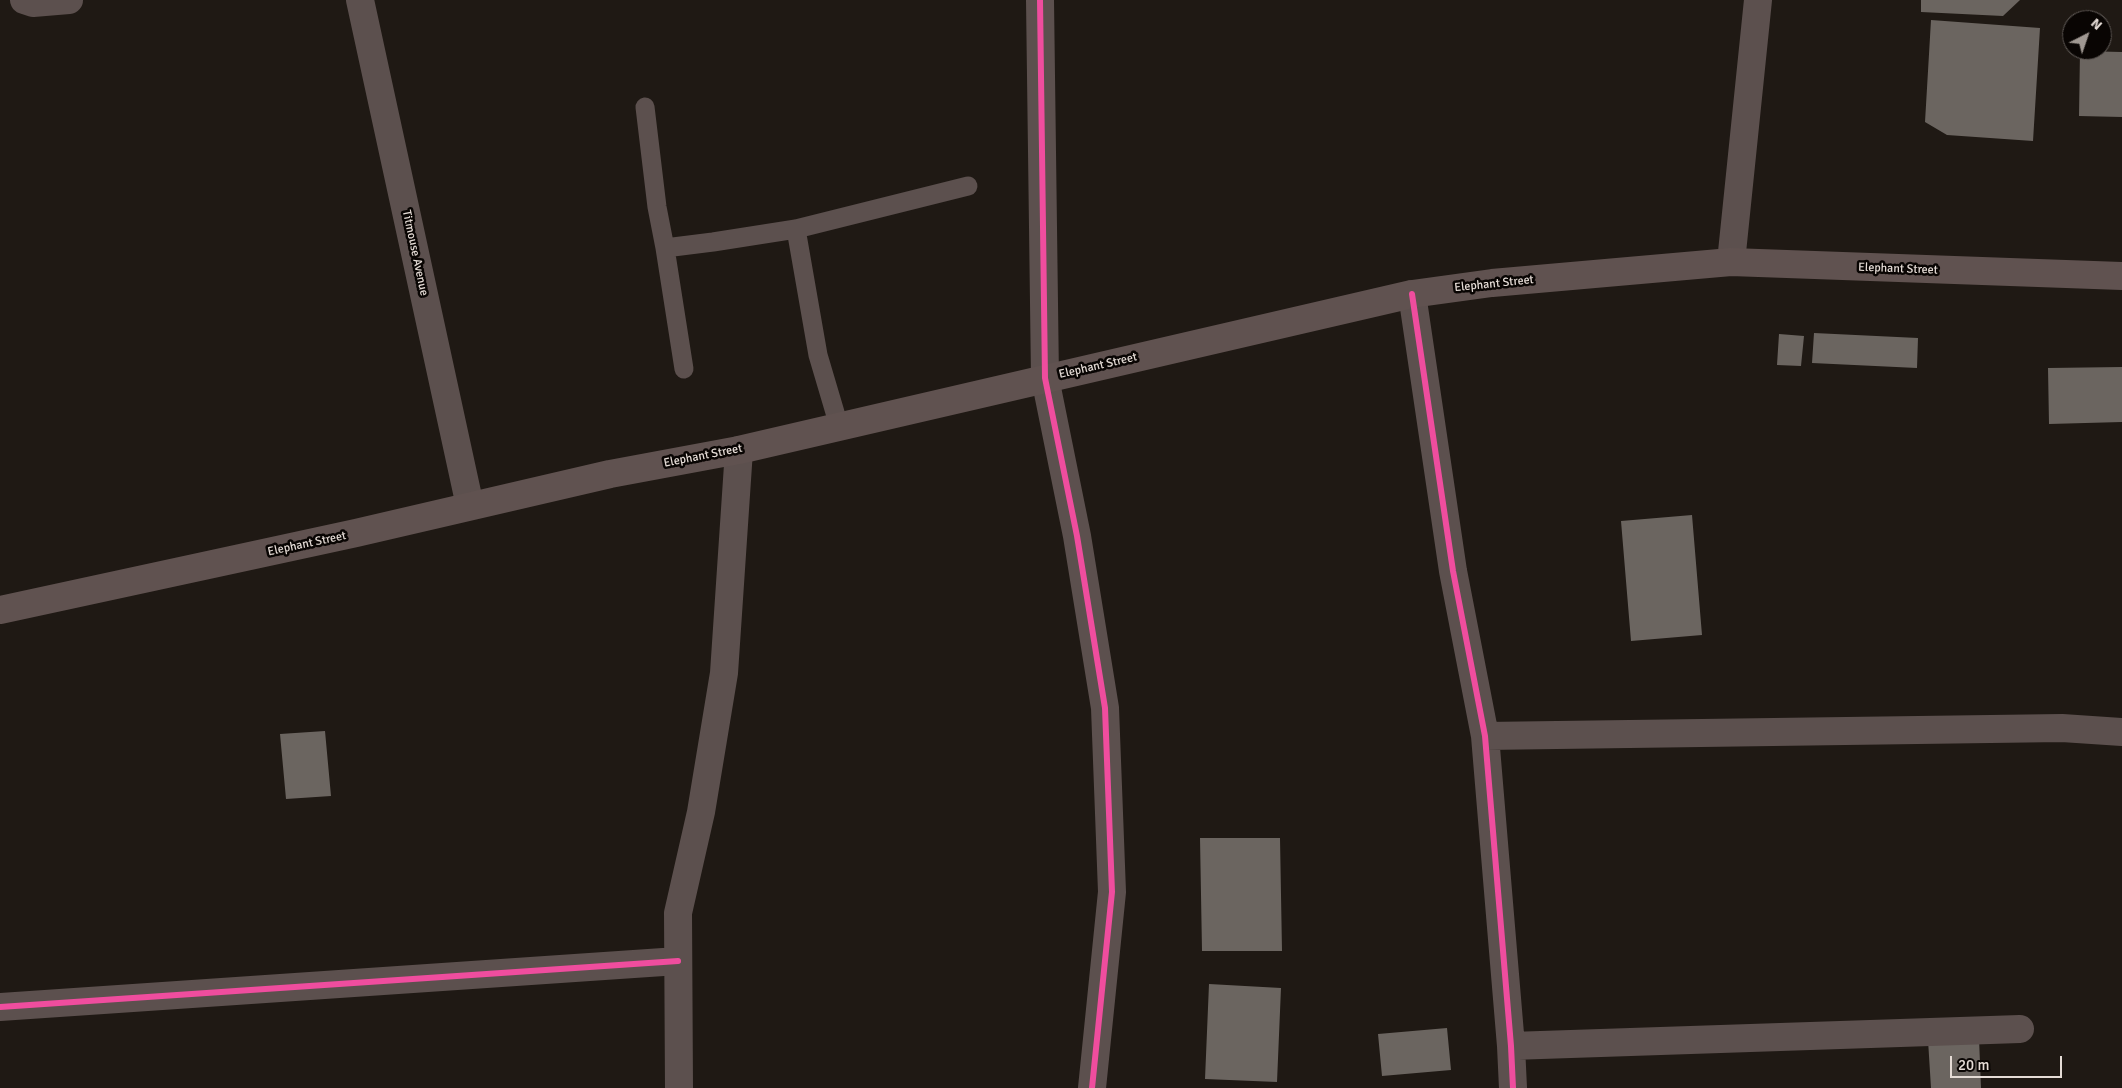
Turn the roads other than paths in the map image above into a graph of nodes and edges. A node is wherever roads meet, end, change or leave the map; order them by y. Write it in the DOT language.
graph roads {
  1 [pos="24,0"];
  2 [pos="69,0"];
  3 [pos="360,0"];
  4 [pos="1040,0"];
  5 [pos="1758,0"];
  6 [pos="645,107"];
  7 [pos="968,186"];
  8 [pos="796,229"];
  9 [pos="665,248"];
  10 [pos="1731,262"];
  11 [pos="2122,276"];
  12 [pos="1412,294"];
  13 [pos="684,369"];
  14 [pos="1045,378"];
  15 [pos="839,426"];
  16 [pos="739,450"];
  17 [pos="470,506"];
  18 [pos="0,610"];
  19 [pos="2122,732"];
  20 [pos="1485,736"];
  21 [pos="678,962"];
  22 [pos="0,1006"];
  23 [pos="2020,1029"];
  24 [pos="1511,1046"];
  25 [pos="679,1088"];
  26 [pos="1092,1088"];
  27 [pos="1512,1088"];
  1 -- 2 [label="street"];
  3 -- 17 [label="street, Titmouse Avenue"];
  4 -- 14 [label="street"];
  5 -- 10 [label="street"];
  6 -- 9 [label="lane"];
  7 -- 8 [label="lane"];
  8 -- 9 [label="lane"];
  8 -- 15 [label="lane"];
  9 -- 13 [label="lane"];
  10 -- 11 [label="main road, Elephant Street"];
  10 -- 12 [label="main road, Elephant Street"];
  12 -- 14 [label="main road, Elephant Street"];
  12 -- 20 [label="street"];
  14 -- 15 [label="main road, Elephant Street"];
  14 -- 26 [label="street"];
  15 -- 16 [label="main road, Elephant Street"];
  16 -- 17 [label="main road, Elephant Street"];
  16 -- 21 [label="street"];
  17 -- 18 [label="main road, Elephant Street"];
  19 -- 20 [label="street"];
  20 -- 24 [label="street"];
  21 -- 22 [label="street"];
  21 -- 25 [label="street"];
  23 -- 24 [label="street"];
  24 -- 27 [label="street"];
}
